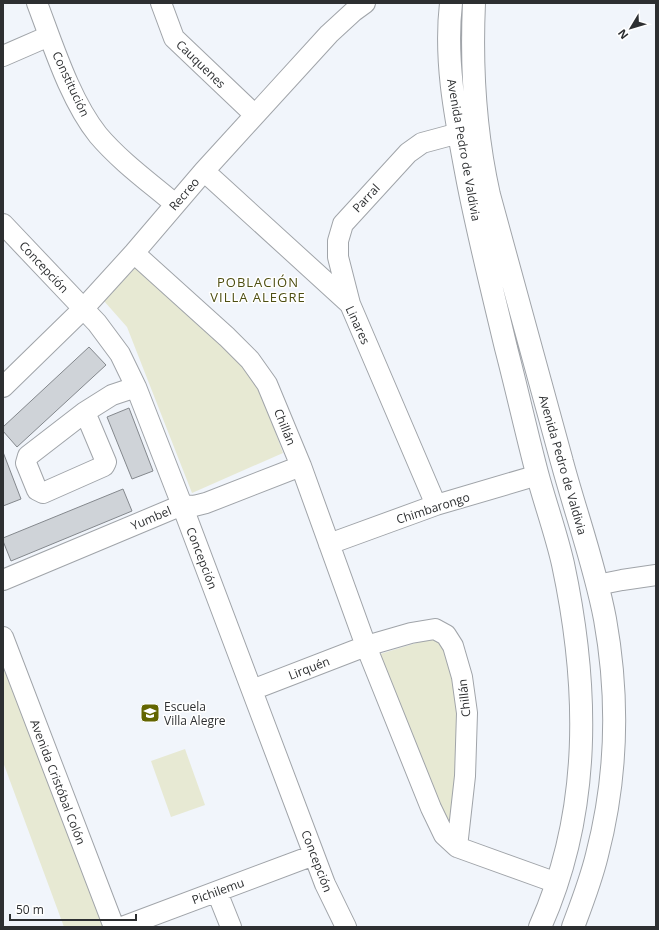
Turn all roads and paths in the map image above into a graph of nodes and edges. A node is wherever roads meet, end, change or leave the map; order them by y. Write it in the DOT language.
graph roads {
  1 [pos="37,3"];
  2 [pos="161,3"];
  3 [pos="451,3"];
  4 [pos="474,3"];
  5 [pos="355,6"];
  6 [pos="49,36"];
  7 [pos="3,56"];
  8 [pos="255,115"];
  9 [pos="459,133"];
  10 [pos="204,171"];
  11 [pos="175,204"];
  12 [pos="3,224"];
  13 [pos="134,253"];
  14 [pos="350,304"];
  15 [pos="83,309"];
  16 [pos="3,387"];
  17 [pos="136,387"];
  18 [pos="85,412"];
  19 [pos="301,466"];
  20 [pos="538,475"];
  21 [pos="182,505"];
  22 [pos="436,505"];
  23 [pos="329,544"];
  24 [pos="656,575"];
  25 [pos="3,580"];
  26 [pos="597,585"];
  27 [pos="3,637"];
  28 [pos="366,646"];
  29 [pos="577,650"];
  30 [pos="252,690"];
  31 [pos="457,847"];
  32 [pos="314,855"];
  33 [pos="557,883"];
  34 [pos="217,892"];
  35 [pos="114,927"];
  36 [pos="122,927"];
  37 [pos="231,927"];
  38 [pos="346,927"];
  39 [pos="540,927"];
  40 [pos="573,927"];
  1 -- 6 [label="street, Constitución"];
  2 -- 8 [label="street, Cauquenes"];
  3 -- 9 [label="main road, Avenida Pedro de Valdivia"];
  4 -- 26 [label="main road, Avenida Pedro de Valdivia"];
  5 -- 8 [label="street, Recreo"];
  6 -- 7 [label="street"];
  6 -- 11 [label="street, Constitución"];
  8 -- 10 [label="street, Recreo"];
  9 -- 14 [label="street, Parral"];
  9 -- 20 [label="main road, Avenida Pedro de Valdivia"];
  10 -- 11 [label="street, Recreo"];
  10 -- 14 [label="street, Linares"];
  11 -- 13 [label="street, Recreo"];
  12 -- 15 [label="street, Concepción"];
  13 -- 15 [label="street, Recreo"];
  13 -- 19 [label="street, Chillán"];
  14 -- 22 [label="street, Linares"];
  15 -- 16 [label="street, Recreo"];
  15 -- 17 [label="street, Concepción"];
  17 -- 18 [label="street"];
  17 -- 21 [label="street, Concepción"];
  19 -- 21 [label="street, Yumbel"];
  19 -- 23 [label="street, Chillán"];
  20 -- 22 [label="street, Chimbarongo"];
  20 -- 29 [label="main road, Avenida Pedro de Valdivia"];
  21 -- 25 [label="street, Yumbel"];
  21 -- 30 [label="street, Concepción"];
  22 -- 23 [label="street, Chimbarongo"];
  23 -- 28 [label="street, Chillán"];
  24 -- 26 [label="street"];
  26 -- 29 [label="main road"];
  26 -- 40 [label="main road, Avenida Pedro de Valdivia"];
  27 -- 35 [label="street, Avenida Cristóbal Colón"];
  28 -- 30 [label="street, Lirquén"];
  28 -- 31 [label="street, Chillán"];
  28 -- 31 [label="street, Chillán"];
  29 -- 33 [label="main road, Avenida Pedro de Valdivia"];
  30 -- 32 [label="street, Concepción"];
  31 -- 33 [label="street, Chillán"];
  32 -- 34 [label="street, Pichilemu"];
  32 -- 38 [label="street, Concepción"];
  33 -- 39 [label="main road, Avenida Pedro de Valdivia"];
  34 -- 36 [label="street, Pichilemu"];
  34 -- 37 [label="street"];
}
